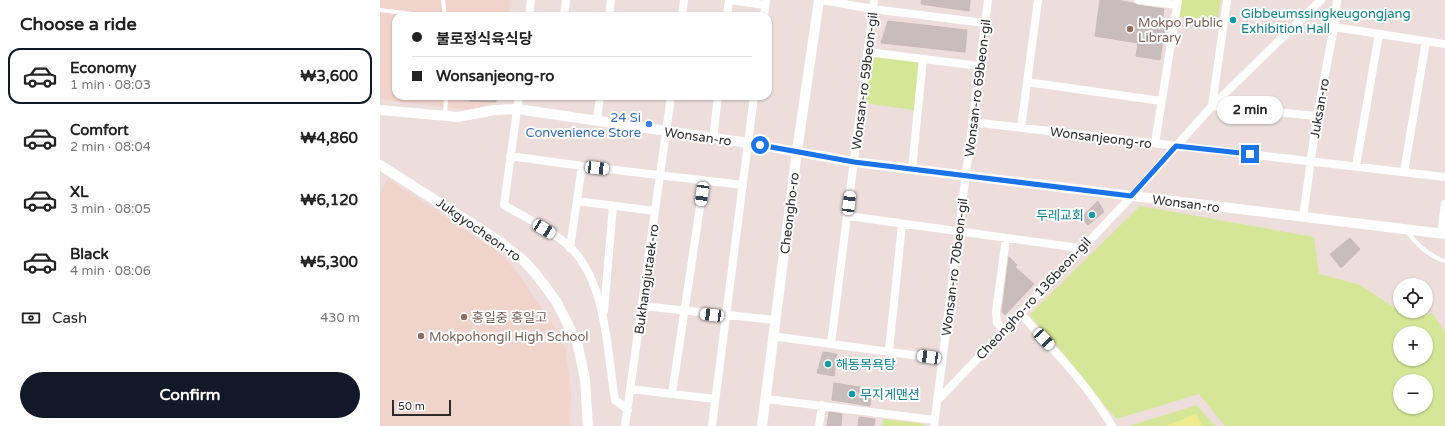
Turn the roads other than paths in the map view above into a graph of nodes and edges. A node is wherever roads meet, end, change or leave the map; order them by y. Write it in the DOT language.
graph roads {
  1 [pos="442,0"];
  2 [pos="531,0"];
  3 [pos="566,0"];
  4 [pos="611,0"];
  5 [pos="684,0"];
  6 [pos="729,0"];
  7 [pos="820,0"];
  8 [pos="988,0"];
  9 [pos="1038,0"];
  10 [pos="1138,0"];
  11 [pos="1227,0"];
  12 [pos="1321,0"];
  13 [pos="1337,0"];
  14 [pos="1177,2"];
  15 [pos="766,3"];
  16 [pos="874,4"];
  17 [pos="380,10"];
  18 [pos="397,12"];
  19 [pos="444,12"];
  20 [pos="530,12"];
  21 [pos="564,12"];
  22 [pos="610,12"];
  23 [pos="682,12"];
  24 [pos="728,12"];
  25 [pos="985,23"];
  26 [pos="1334,27"];
  27 [pos="1379,34"];
  28 [pos="1426,41"];
  29 [pos="1445,44"];
  30 [pos="867,52"];
  31 [pos="923,59"];
  32 [pos="980,66"];
  33 [pos="1027,82"];
  34 [pos="446,100"];
  35 [pos="518,100"];
  36 [pos="600,100"];
  37 [pos="670,100"];
  38 [pos="718,100"];
  39 [pos="753,100"];
  40 [pos="1162,101"];
  41 [pos="1212,106"];
  42 [pos="517,109"];
  43 [pos="380,110"];
  44 [pos="1317,116"];
  45 [pos="445,117"];
  46 [pos="597,120"];
  47 [pos="972,122"];
  48 [pos="1021,128"];
  49 [pos="666,132"];
  50 [pos="713,138"];
  51 [pos="748,143"];
  52 [pos="1155,143"];
  53 [pos="1176,146"];
  54 [pos="797,151"];
  55 [pos="510,156"];
  56 [pos="1167,156"];
  57 [pos="1310,161"];
  58 [pos="854,162"];
  59 [pos="380,165"];
  60 [pos="582,166"];
  61 [pos="1356,166"];
  62 [pos="912,169"];
  63 [pos="1404,172"];
  64 [pos="660,174"];
  65 [pos="966,175"];
  66 [pos="1445,177"];
  67 [pos="704,180"];
  68 [pos="743,185"];
  69 [pos="1131,196"];
  70 [pos="577,201"];
  71 [pos="1445,204"];
  72 [pos="613,206"];
  73 [pos="655,211"];
  74 [pos="848,216"];
  75 [pos="1303,217"];
  76 [pos="902,224"];
  77 [pos="1406,230"];
  78 [pos="959,232"];
  79 [pos="1443,234"];
  80 [pos="1006,238"];
  81 [pos="570,248"];
  82 [pos="1080,248"];
  83 [pos="1445,261"];
  84 [pos="642,306"];
  85 [pos="685,311"];
  86 [pos="1020,313"];
  87 [pos="726,316"];
  88 [pos="603,319"];
  89 [pos="775,320"];
  90 [pos="1004,330"];
  91 [pos="774,338"];
  92 [pos="831,344"];
  93 [pos="889,351"];
  94 [pos="942,359"];
  95 [pos="630,389"];
  96 [pos="672,394"];
  97 [pos="715,399"];
  98 [pos="766,399"];
  99 [pos="937,401"];
  100 [pos="822,405"];
  101 [pos="628,410"];
  102 [pos="934,423"];
  103 [pos="588,426"];
  104 [pos="625,426"];
  105 [pos="712,426"];
  106 [pos="762,426"];
  107 [pos="820,426"];
  108 [pos="1112,426"];
  1 -- 19 [label="lane"];
  2 -- 20 [label="street"];
  3 -- 21 [label="street"];
  4 -- 22 [label="street"];
  5 -- 23 [label="street"];
  6 -- 15 [label="street"];
  6 -- 24 [label="street"];
  7 -- 16 [label="street"];
  7 -- 54 [label="street, Cheongho-ro"];
  8 -- 25 [label="street, Wonsan-ro 69beon-gil"];
  9 -- 33 [label="street"];
  10 -- 14 [label="street"];
  11 -- 41 [label="street"];
  12 -- 41 [label="street, Cheongho-ro 136beon-gil"];
  13 -- 26 [label="street, Juksan-ro"];
  14 -- 40 [label="street"];
  16 -- 25 [label="street"];
  16 -- 30 [label="street, Wonsan-ro 59beon-gil"];
  17 -- 18 [label="lane"];
  25 -- 32 [label="street, Wonsan-ro 69beon-gil"];
  26 -- 27 [label="street"];
  26 -- 44 [label="street, Juksan-ro"];
  27 -- 28 [label="street"];
  27 -- 61 [label="street"];
  28 -- 29 [label="street"];
  28 -- 63 [label="street"];
  30 -- 31 [label="street"];
  30 -- 58 [label="street, Wonsan-ro 59beon-gil"];
  31 -- 32 [label="street"];
  31 -- 62 [label="street"];
  32 -- 47 [label="street, Wonsan-ro 69beon-gil"];
  33 -- 40 [label="street"];
  33 -- 48 [label="street"];
  34 -- 45 [label="lane"];
  35 -- 42 [label="street"];
  36 -- 46 [label="street"];
  37 -- 49 [label="street, Bukhangjutaek-ro"];
  38 -- 50 [label="street"];
  39 -- 51 [label="street"];
  40 -- 52 [label="street"];
  41 -- 44 [label="street"];
  41 -- 53 [label="street, Cheongho-ro 136beon-gil"];
  42 -- 45 [label="street, Wonsan-ro"];
  42 -- 46 [label="street, Wonsan-ro"];
  42 -- 55 [label="street"];
  43 -- 45 [label="street, Wonsan-ro"];
  44 -- 57 [label="street, Juksan-ro"];
  46 -- 49 [label="street, Wonsan-ro"];
  47 -- 48 [label="street, Wonsanjeong-ro"];
  47 -- 65 [label="street, Wonsan-ro 69beon-gil"];
  48 -- 52 [label="street, Wonsanjeong-ro"];
  49 -- 50 [label="street, Wonsan-ro"];
  49 -- 64 [label="street, Bukhangjutaek-ro"];
  50 -- 51 [label="street, Wonsan-ro"];
  51 -- 54 [label="street, Wonsan-ro"];
  51 -- 68 [label="street"];
  52 -- 53 [label="street, Wonsanjeong-ro"];
  52 -- 56 [label="street"];
  53 -- 56 [label="street, Cheongho-ro 136beon-gil"];
  53 -- 57 [label="street, Wonsanjeong-ro"];
  54 -- 58 [label="street, Wonsan-ro"];
  54 -- 89 [label="street, Cheongho-ro"];
  55 -- 60 [label="street"];
  55 -- 81 [label="street"];
  56 -- 69 [label="street, Cheongho-ro 136beon-gil"];
  57 -- 61 [label="street, Wonsanjeong-ro"];
  57 -- 75 [label="street, Juksan-ro"];
  58 -- 62 [label="street, Wonsan-ro"];
  58 -- 74 [label="street, Wonsan-ro 59beon-gil"];
  59 -- 103 [label="street, Jukgyocheon-ro"];
  60 -- 64 [label="street"];
  60 -- 70 [label="street"];
  61 -- 63 [label="street, Wonsanjeong-ro"];
  62 -- 65 [label="street, Wonsan-ro"];
  63 -- 66 [label="street, Wonsanjeong-ro"];
  64 -- 67 [label="street"];
  64 -- 73 [label="street, Bukhangjutaek-ro"];
  65 -- 69 [label="street, Wonsan-ro"];
  65 -- 78 [label="street, Wonsan-ro 70beon-gil"];
  67 -- 68 [label="street"];
  67 -- 85 [label="street"];
  68 -- 87 [label="street"];
  69 -- 75 [label="street, Wonsan-ro"];
  69 -- 82 [label="street, Cheongho-ro 136beon-gil"];
  70 -- 72 [label="street"];
  70 -- 81 [label="street"];
  71 -- 79 [label="street"];
  72 -- 73 [label="street"];
  72 -- 88 [label="street"];
  73 -- 84 [label="street, Bukhangjutaek-ro"];
  74 -- 76 [label="street"];
  74 -- 92 [label="street, Wonsan-ro 59beon-gil"];
  75 -- 77 [label="street, Wonsan-ro"];
  76 -- 78 [label="street"];
  76 -- 93 [label="street"];
  77 -- 79 [label="street, Wonsan-ro"];
  77 -- 83 [label="lane"];
  78 -- 80 [label="street"];
  78 -- 94 [label="street, Wonsan-ro 70beon-gil"];
  80 -- 82 [label="street"];
  80 -- 90 [label="street"];
  81 -- 88 [label="street"];
  82 -- 86 [label="street, Cheongho-ro 136beon-gil"];
  84 -- 85 [label="street"];
  84 -- 95 [label="street, Bukhangjutaek-ro"];
  85 -- 87 [label="street"];
  85 -- 96 [label="street"];
  86 -- 90 [label="street, Cheongho-ro 136beon-gil"];
  86 -- 108 [label="street"];
  87 -- 89 [label="street"];
  87 -- 97 [label="street"];
  88 -- 101 [label="street"];
  89 -- 91 [label="street, Cheongho-ro"];
  90 -- 99 [label="street, Cheongho-ro 136beon-gil"];
  91 -- 92 [label="street"];
  91 -- 98 [label="street, Cheongho-ro"];
  92 -- 93 [label="street"];
  93 -- 94 [label="street"];
  94 -- 99 [label="street, Wonsan-ro 70beon-gil"];
  95 -- 96 [label="street"];
  95 -- 101 [label="street, Bukhangjutaek-ro"];
  96 -- 97 [label="street"];
  97 -- 105 [label="street"];
  98 -- 100 [label="street"];
  98 -- 106 [label="street, Cheongho-ro"];
  99 -- 102 [label="street, Wonsan-ro 70beon-gil"];
  100 -- 102 [label="street"];
  100 -- 107 [label="street"];
  101 -- 104 [label="street, Bukhangjutaek-ro"];
}
